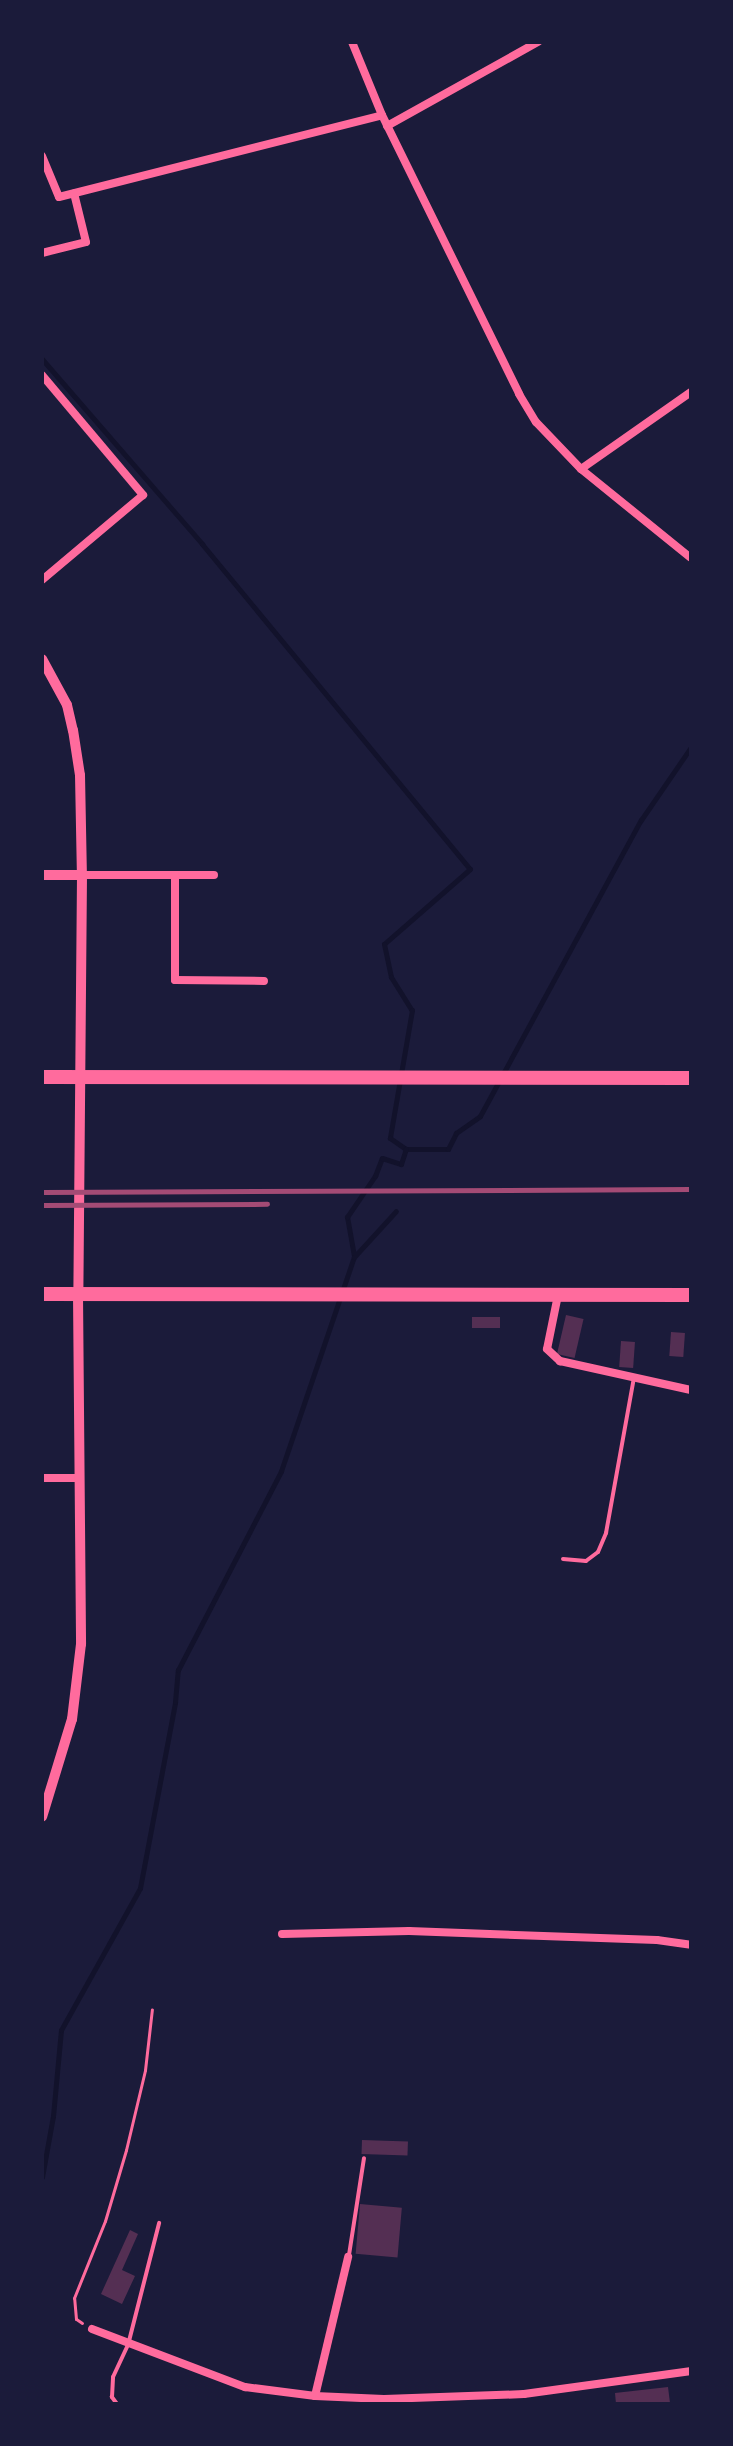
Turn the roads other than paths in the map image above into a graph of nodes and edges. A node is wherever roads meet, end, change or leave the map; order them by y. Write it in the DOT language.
graph roads {
  1 [pos="538,42"];
  2 [pos="356,44"];
  3 [pos="382,115"];
  4 [pos="387,126"];
  5 [pos="42,156"];
  6 [pos="74,193"];
  7 [pos="42,253"];
  8 [pos="42,375"];
  9 [pos="691,392"];
  10 [pos="581,469"];
  11 [pos="691,558"];
  12 [pos="42,580"];
  13 [pos="42,659"];
  14 [pos="42,875"];
  15 [pos="82,875"];
  16 [pos="175,875"];
  17 [pos="214,875"];
  18 [pos="264,981"];
  19 [pos="80,1075"];
  20 [pos="42,1077"];
  21 [pos="691,1078"];
  22 [pos="42,1294"];
  23 [pos="78,1294"];
  24 [pos="559,1294"];
  25 [pos="691,1295"];
  26 [pos="634,1377"];
  27 [pos="691,1390"];
  28 [pos="42,1478"];
  29 [pos="80,1478"];
  30 [pos="563,1559"];
  31 [pos="43,1810"];
  32 [pos="282,1934"];
  33 [pos="691,1945"];
  34 [pos="364,2158"];
  35 [pos="159,2223"];
  36 [pos="348,2257"];
  37 [pos="92,2329"];
  38 [pos="128,2345"];
  39 [pos="691,2371"];
  40 [pos="524,2394"];
  41 [pos="315,2396"];
  42 [pos="117,2404"];
  43 [pos="527,2404"];
  1 -- 4 [label="street"];
  2 -- 3 [label="street"];
  3 -- 4 [label="street"];
  3 -- 6 [label="street"];
  4 -- 10 [label="street"];
  5 -- 6 [label="street"];
  6 -- 7 [label="street"];
  8 -- 12 [label="street"];
  9 -- 10 [label="street"];
  10 -- 11 [label="street"];
  13 -- 15 [label="street"];
  14 -- 15 [label="street"];
  15 -- 16 [label="street"];
  15 -- 19 [label="street"];
  16 -- 17 [label="street"];
  16 -- 18 [label="street"];
  19 -- 20 [label="highway"];
  19 -- 21 [label="highway"];
  19 -- 23 [label="street"];
  22 -- 23 [label="highway"];
  23 -- 24 [label="highway"];
  23 -- 29 [label="street"];
  24 -- 25 [label="highway"];
  24 -- 26 [label="street"];
  26 -- 27 [label="street"];
  26 -- 30 [label="lane"];
  28 -- 29 [label="street"];
  29 -- 31 [label="street"];
  32 -- 33 [label="street"];
  34 -- 36 [label="lane"];
  35 -- 38 [label="lane"];
  36 -- 41 [label="street"];
  37 -- 38 [label="street"];
  38 -- 41 [label="street"];
  38 -- 42 [label="lane"];
  39 -- 40 [label="street"];
  40 -- 41 [label="street"];
  40 -- 43 [label="lane"];
}
